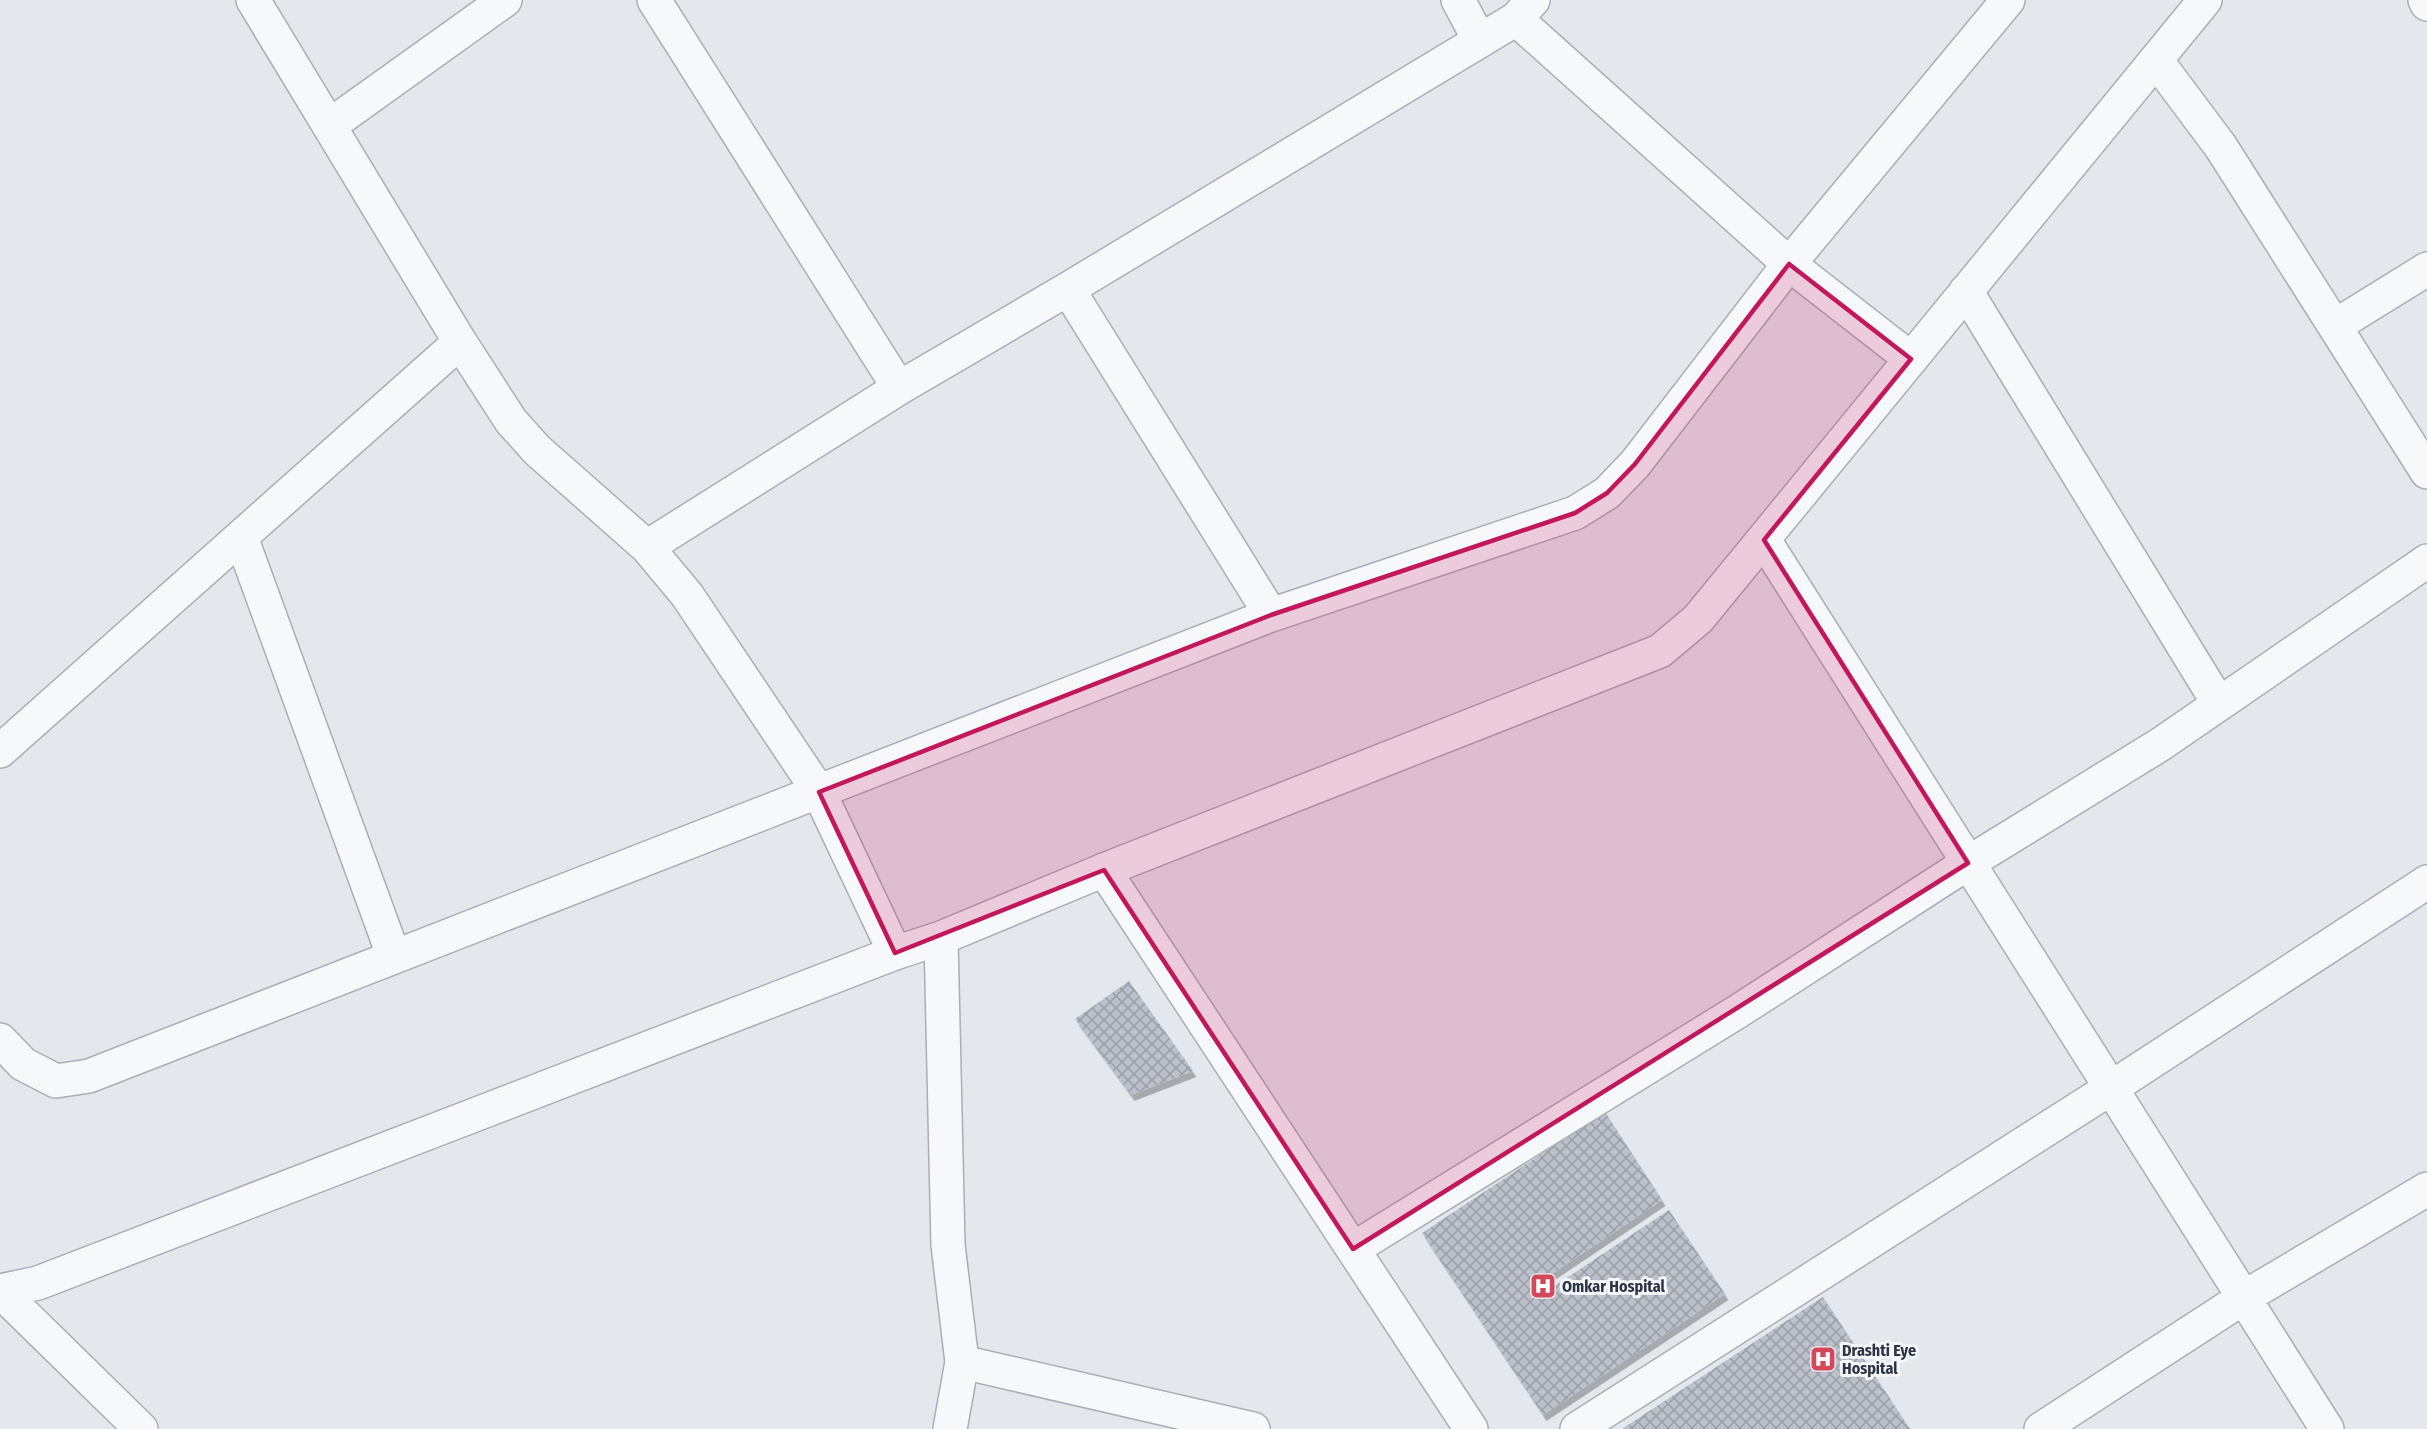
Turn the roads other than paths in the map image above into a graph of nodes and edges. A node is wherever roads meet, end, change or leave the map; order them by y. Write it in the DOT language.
graph roads {
  1 [pos="254,0"];
  2 [pos="505,0"];
  3 [pos="654,0"];
  4 [pos="1458,0"];
  5 [pos="2008,0"];
  6 [pos="2205,0"];
  7 [pos="2425,0"];
  8 [pos="2427,4"];
  9 [pos="1525,10"];
  10 [pos="1480,41"];
  11 [pos="2156,60"];
  12 [pos="329,126"];
  13 [pos="1789,264"];
  14 [pos="2427,268"];
  15 [pos="1068,289"];
  16 [pos="1966,291"];
  17 [pos="2335,326"];
  18 [pos="460,342"];
  19 [pos="1911,359"];
  20 [pos="899,388"];
  21 [pos="2427,472"];
  22 [pos="241,537"];
  23 [pos="1764,540"];
  24 [pos="647,547"];
  25 [pos="2427,561"];
  26 [pos="1271,615"];
  27 [pos="2219,704"];
  28 [pos="0,751"];
  29 [pos="819,792"];
  30 [pos="1968,863"];
  31 [pos="1104,870"];
  32 [pos="2427,882"];
  33 [pos="941,938"];
  34 [pos="895,953"];
  35 [pos="394,957"];
  36 [pos="0,1040"];
  37 [pos="2111,1088"];
  38 [pos="2427,1189"];
  39 [pos="1353,1249"];
  40 [pos="0,1291"];
  41 [pos="2243,1298"];
  42 [pos="962,1362"];
  43 [pos="141,1429"];
  44 [pos="950,1429"];
  45 [pos="1253,1429"];
  46 [pos="1471,1429"];
  47 [pos="1577,1429"];
  48 [pos="2042,1429"];
  49 [pos="2327,1429"];
  1 -- 12 [label="street"];
  2 -- 12 [label="street"];
  3 -- 20 [label="street"];
  4 -- 10 [label="street"];
  5 -- 13 [label="street"];
  6 -- 11 [label="street"];
  7 -- 8 [label="street"];
  9 -- 10 [label="street"];
  9 -- 13 [label="street"];
  10 -- 15 [label="street"];
  11 -- 16 [label="street"];
  11 -- 17 [label="street"];
  12 -- 18 [label="street"];
  13 -- 19 [label="street"];
  13 -- 26 [label="street"];
  14 -- 17 [label="street"];
  15 -- 20 [label="street"];
  15 -- 26 [label="street"];
  16 -- 19 [label="street"];
  16 -- 27 [label="street"];
  17 -- 21 [label="street"];
  18 -- 22 [label="street"];
  18 -- 24 [label="street"];
  19 -- 23 [label="street"];
  20 -- 24 [label="street"];
  22 -- 28 [label="street"];
  22 -- 35 [label="street"];
  23 -- 30 [label="street"];
  23 -- 31 [label="street"];
  24 -- 29 [label="street"];
  25 -- 27 [label="street"];
  26 -- 29 [label="street"];
  27 -- 30 [label="street"];
  29 -- 34 [label="street"];
  29 -- 35 [label="street"];
  30 -- 37 [label="street"];
  30 -- 39 [label="street"];
  31 -- 33 [label="street"];
  31 -- 39 [label="street"];
  32 -- 37 [label="street"];
  33 -- 34 [label="street"];
  33 -- 42 [label="street"];
  34 -- 40 [label="street"];
  35 -- 36 [label="street"];
  37 -- 41 [label="street"];
  37 -- 47 [label="street"];
  38 -- 41 [label="street"];
  39 -- 46 [label="street"];
  40 -- 43 [label="street"];
  41 -- 48 [label="street"];
  41 -- 49 [label="street"];
  42 -- 44 [label="street"];
  42 -- 45 [label="street"];
}
